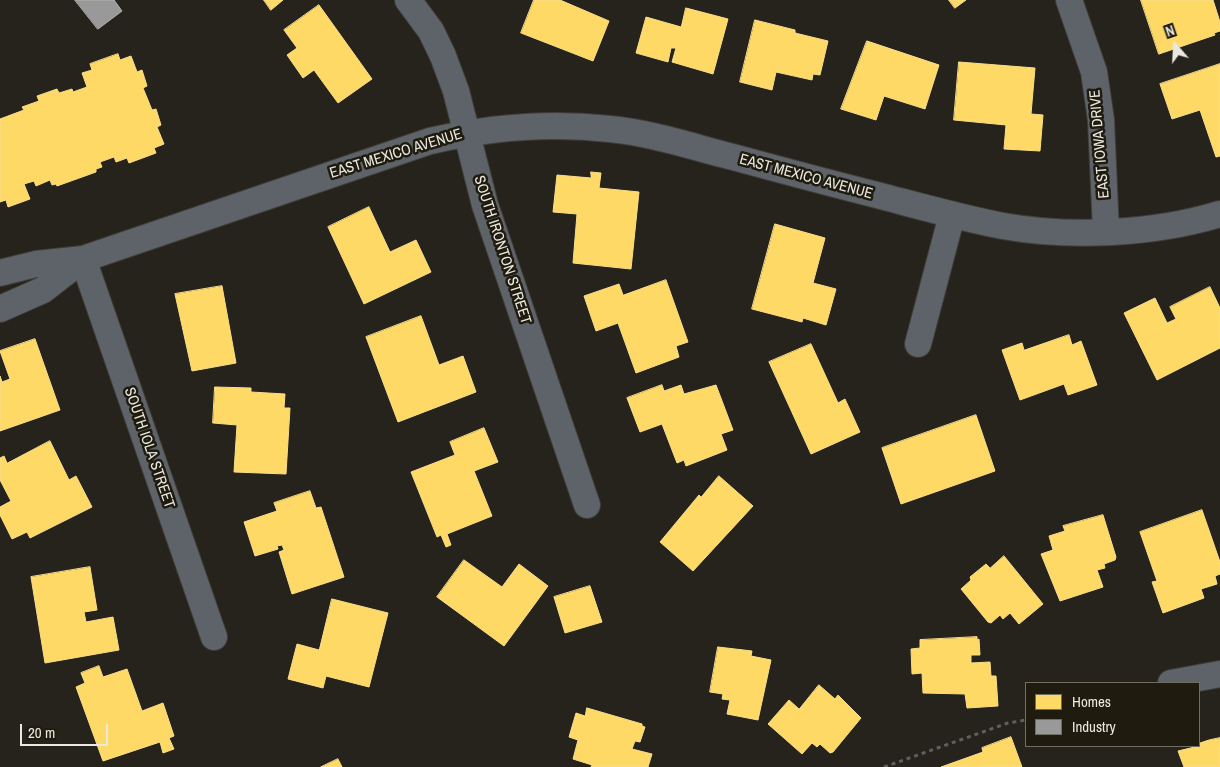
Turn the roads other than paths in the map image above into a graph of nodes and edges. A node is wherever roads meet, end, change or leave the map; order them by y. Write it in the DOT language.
graph roads {
  1 [pos="408,0"];
  2 [pos="1069,0"];
  3 [pos="466,133"];
  4 [pos="1220,214"];
  5 [pos="952,215"];
  6 [pos="1106,232"];
  7 [pos="83,259"];
  8 [pos="0,272"];
  9 [pos="0,309"];
  10 [pos="918,344"];
  11 [pos="587,506"];
  12 [pos="214,636"];
  13 [pos="1220,674"];
  14 [pos="1176,682"];
  1 -- 3 [label="street, SOUTH IRONTON STREET"];
  2 -- 6 [label="street, EAST IOWA DRIVE"];
  3 -- 5 [label="street, EAST MEXICO AVENUE"];
  3 -- 7 [label="street, EAST MEXICO AVENUE"];
  3 -- 11 [label="street, SOUTH IRONTON STREET"];
  4 -- 6 [label="street, EAST MEXICO AVENUE"];
  5 -- 6 [label="street, EAST MEXICO AVENUE"];
  5 -- 10 [label="street"];
  7 -- 8 [label="street, EAST MEXICO AVENUE"];
  7 -- 9 [label="street, EAST MEXICO AVENUE"];
  7 -- 12 [label="street, SOUTH IOLA STREET"];
  13 -- 14 [label="street"];
}
